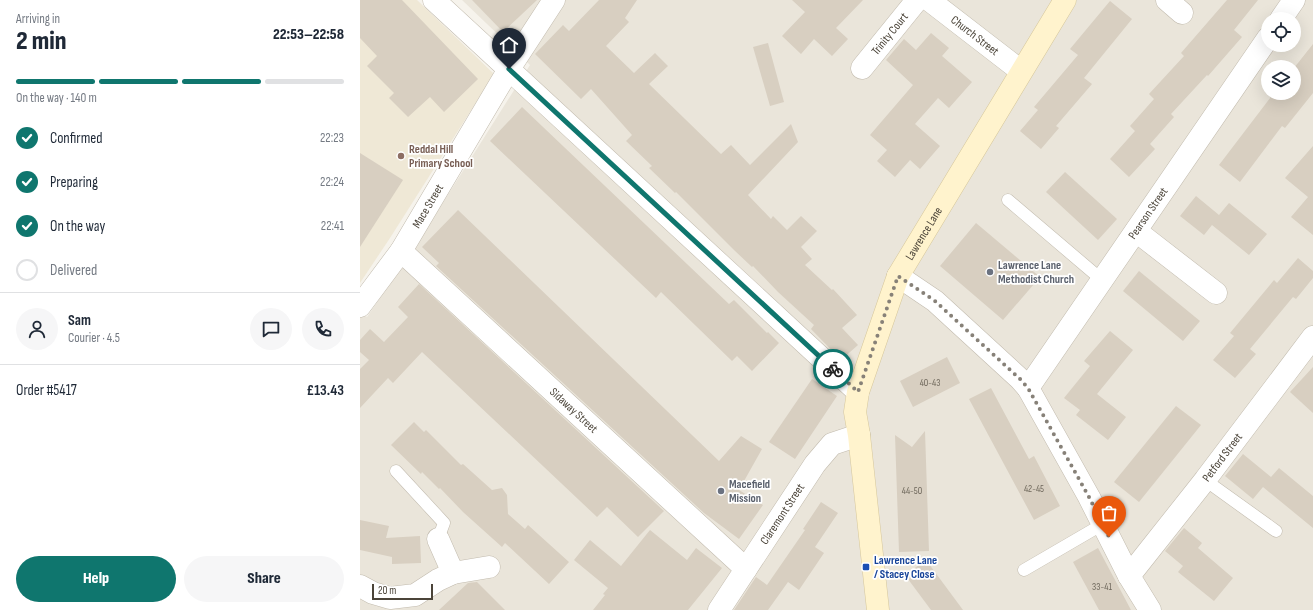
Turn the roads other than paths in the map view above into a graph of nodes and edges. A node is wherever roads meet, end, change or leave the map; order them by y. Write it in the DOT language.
graph roads {
  1 [pos="434,0"];
  2 [pos="554,0"];
  3 [pos="916,0"];
  4 [pos="929,0"];
  5 [pos="1065,0"];
  6 [pos="1294,0"];
  7 [pos="1286,12"];
  8 [pos="1261,48"];
  9 [pos="862,68"];
  10 [pos="509,69"];
  11 [pos="1021,71"];
  12 [pos="1008,200"];
  13 [pos="1136,231"];
  14 [pos="401,251"];
  15 [pos="898,276"];
  16 [pos="1102,280"];
  17 [pos="1216,293"];
  18 [pos="360,306"];
  19 [pos="1313,337"];
  20 [pos="1028,388"];
  21 [pos="858,392"];
  22 [pos="859,435"];
  23 [pos="396,471"];
  24 [pos="1205,480"];
  25 [pos="1103,524"];
  26 [pos="1276,531"];
  27 [pos="438,539"];
  28 [pos="489,567"];
  29 [pos="746,569"];
  30 [pos="1024,570"];
  31 [pos="454,572"];
  32 [pos="1129,576"];
  33 [pos="360,586"];
  34 [pos="718,610"];
  35 [pos="878,610"];
  36 [pos="1150,610"];
  1 -- 10 [label="street"];
  2 -- 10 [label="street, Mace Street"];
  3 -- 9 [label="street, Trinity Court"];
  4 -- 11 [label="street, Church Street"];
  5 -- 11 [label="street, Lawrence Lane"];
  6 -- 7 [label="street"];
  8 -- 13 [label="street, Pearson Street"];
  10 -- 14 [label="street, Mace Street"];
  10 -- 21 [label="street"];
  11 -- 15 [label="street, Lawrence Lane"];
  12 -- 16 [label="lane"];
  13 -- 16 [label="street, Pearson Street"];
  13 -- 17 [label="street"];
  14 -- 18 [label="street, Mace Street"];
  14 -- 29 [label="street, Sidaway Street"];
  15 -- 20 [label="street"];
  15 -- 21 [label="street, Lawrence Lane"];
  16 -- 20 [label="street, Pearson Street"];
  19 -- 24 [label="street, Petford Street"];
  20 -- 25 [label="street"];
  21 -- 22 [label="street, Lawrence Lane"];
  22 -- 29 [label="street, Claremont Street"];
  22 -- 35 [label="street, Lawrence Lane"];
  23 -- 27 [label="lane"];
  24 -- 26 [label="lane"];
  24 -- 32 [label="street, Petford Street"];
  25 -- 30 [label="lane"];
  25 -- 32 [label="street"];
  27 -- 31 [label="street"];
  28 -- 31 [label="street"];
  29 -- 34 [label="street, Claremont Street"];
  31 -- 33 [label="street"];
  32 -- 36 [label="street"];
}
